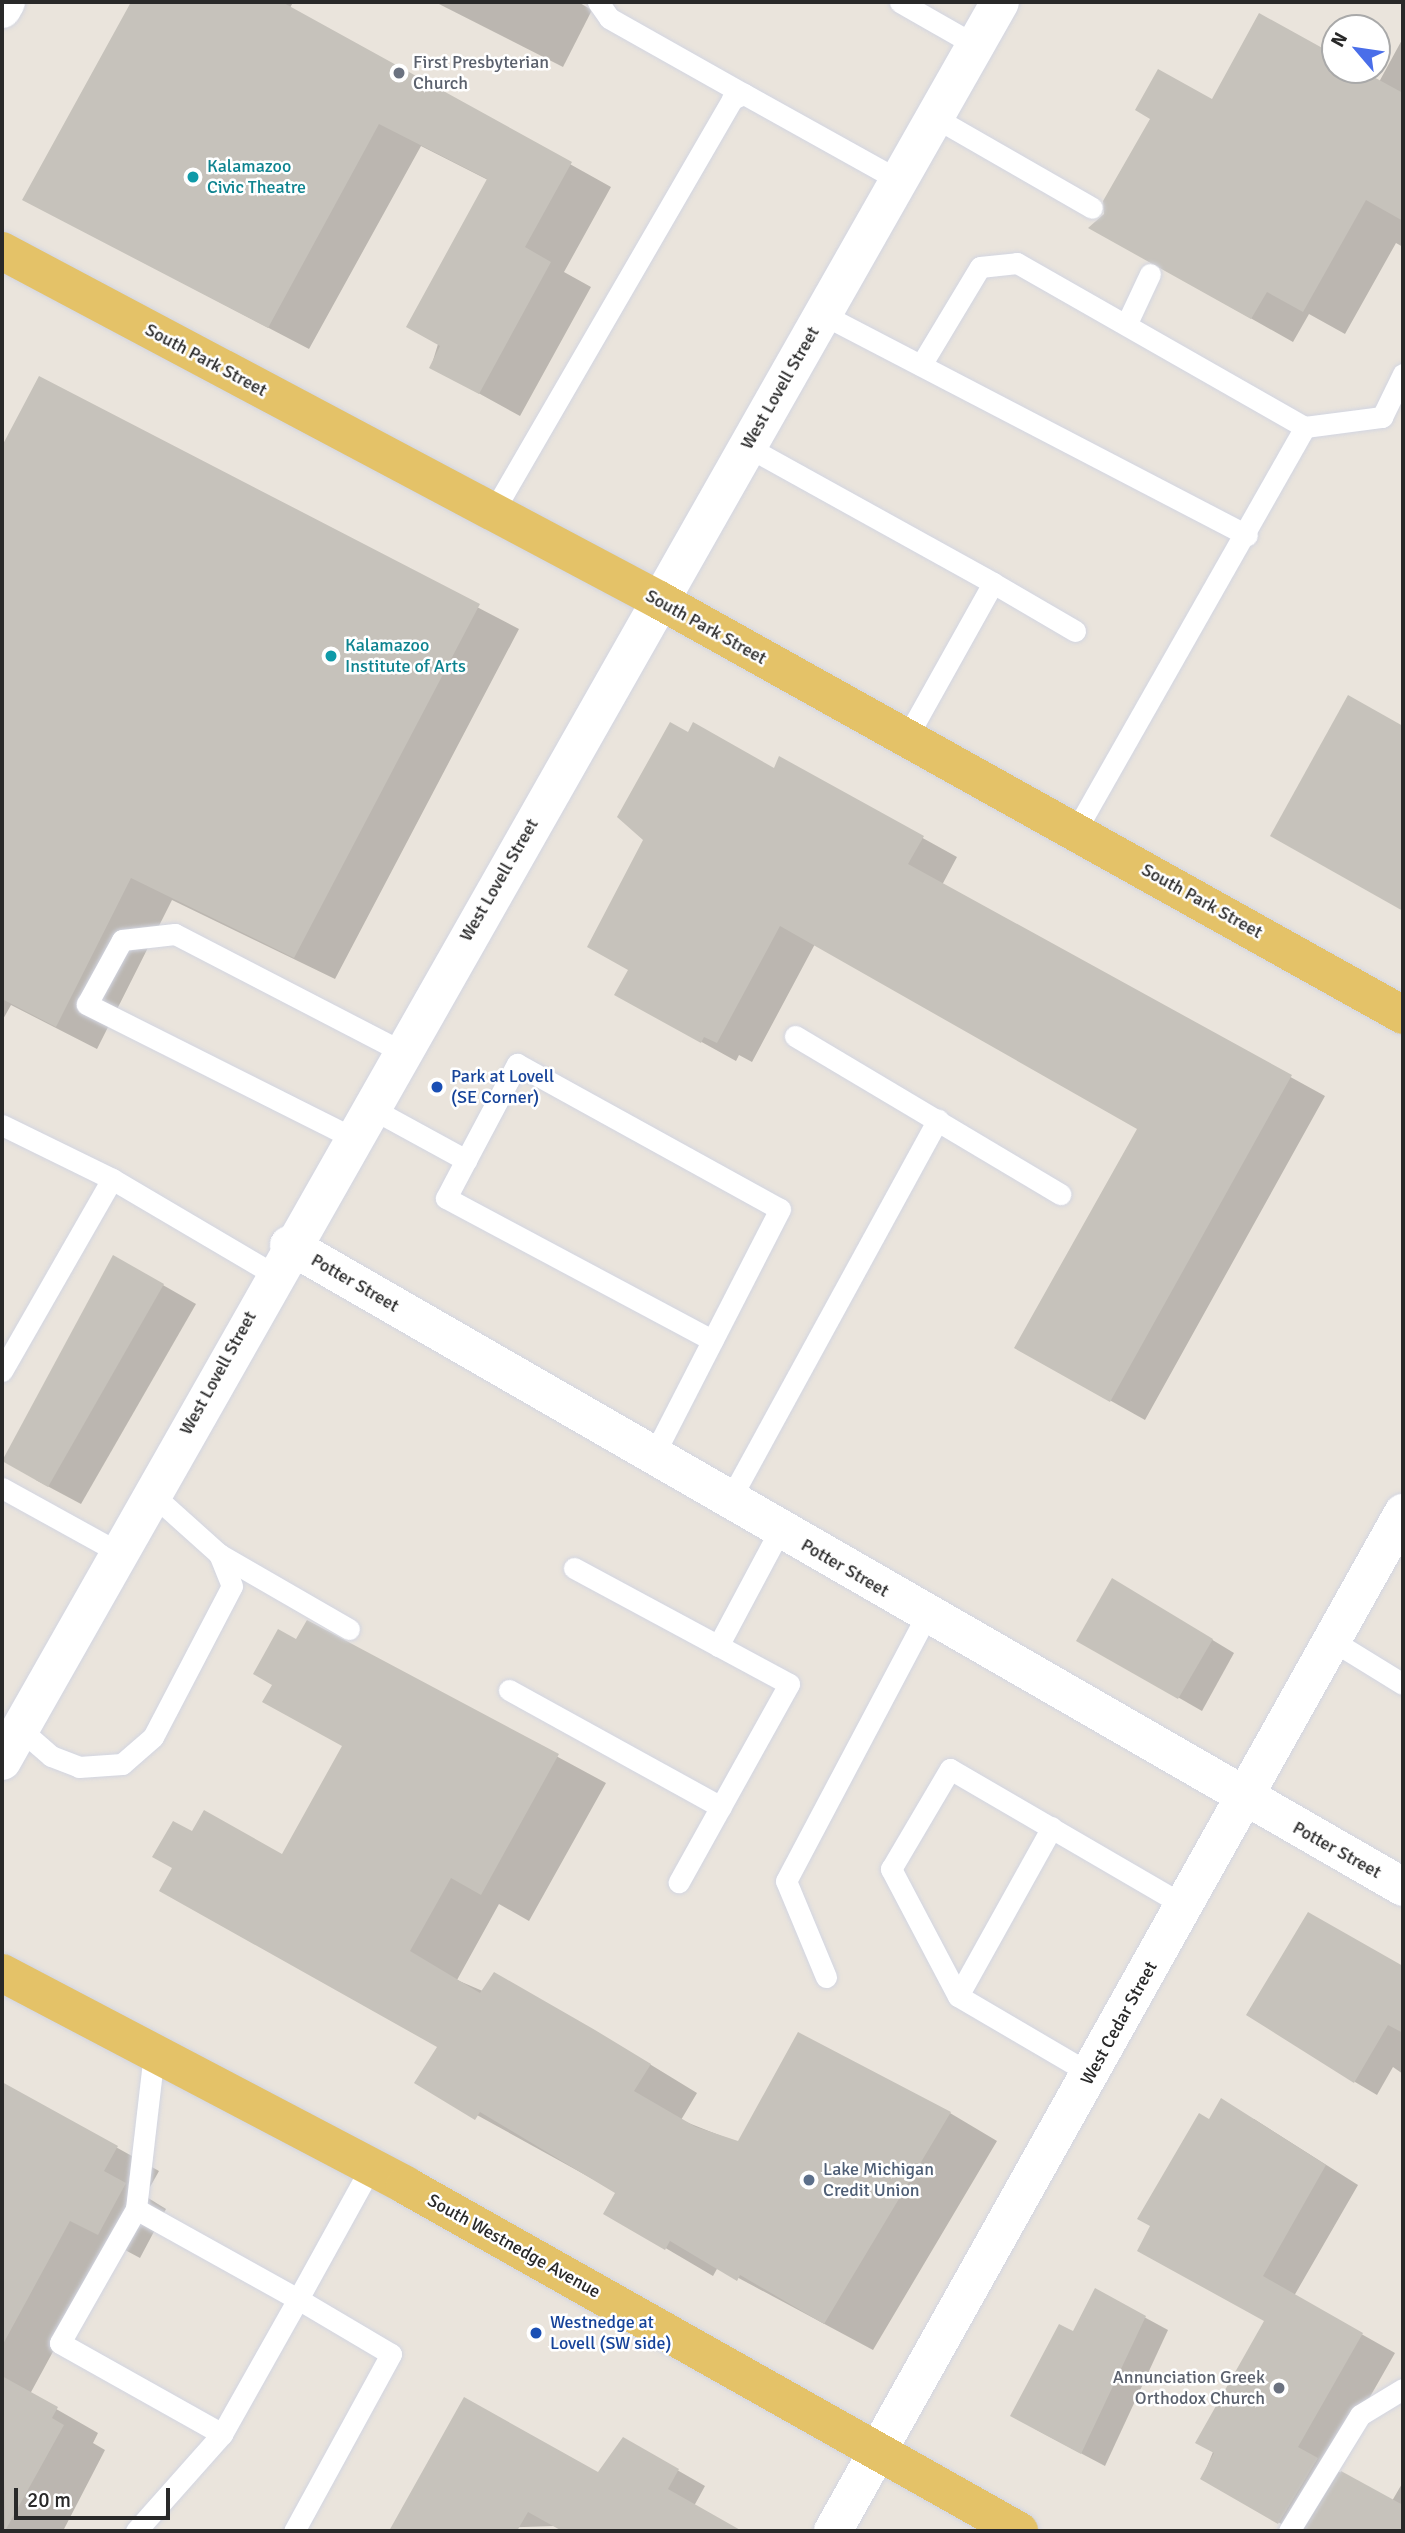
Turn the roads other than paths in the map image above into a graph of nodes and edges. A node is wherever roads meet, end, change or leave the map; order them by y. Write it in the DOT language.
graph roads {
  1 [pos="6,2"];
  2 [pos="598,2"];
  3 [pos="900,2"];
  4 [pos="1000,2"];
  5 [pos="2,9"];
  6 [pos="975,45"];
  7 [pos="744,94"];
  8 [pos="934,117"];
  9 [pos="897,179"];
  10 [pos="1091,208"];
  11 [pos="2,251"];
  12 [pos="1150,274"];
  13 [pos="822,314"];
  14 [pos="1127,323"];
  15 [pos="921,365"];
  16 [pos="1403,374"];
  17 [pos="1305,427"];
  18 [pos="746,446"];
  19 [pos="493,512"];
  20 [pos="1247,535"];
  21 [pos="993,583"];
  22 [pos="659,600"];
  23 [pos="1076,631"];
  24 [pos="907,737"];
  25 [pos="1076,830"];
  26 [pos="1403,1015"];
  27 [pos="795,1036"];
  28 [pos="401,1051"];
  29 [pos="938,1120"];
  30 [pos="360,1122"];
  31 [pos="2,1125"];
  32 [pos="466,1160"];
  33 [pos="111,1179"];
  34 [pos="1060,1194"];
  35 [pos="281,1259"];
  36 [pos="712,1340"];
  37 [pos="4,1361"];
  38 [pos="653,1456"];
  39 [pos="2,1488"];
  40 [pos="151,1493"];
  41 [pos="729,1501"];
  42 [pos="1403,1513"];
  43 [pos="780,1530"];
  44 [pos="118,1552"];
  45 [pos="219,1554"];
  46 [pos="574,1568"];
  47 [pos="927,1615"];
  48 [pos="349,1629"];
  49 [pos="1333,1641"];
  50 [pos="719,1646"];
  51 [pos="1403,1684"];
  52 [pos="509,1690"];
  53 [pos="11,1745"];
  54 [pos="1245,1800"];
  55 [pos="720,1807"];
  56 [pos="1052,1827"];
  57 [pos="679,1882"];
  58 [pos="1403,1887"];
  59 [pos="1185,1906"];
  60 [pos="2,1973"];
  61 [pos="826,1978"];
  62 [pos="958,1996"];
  63 [pos="154,2053"];
  64 [pos="1091,2074"];
  65 [pos="371,2167"];
  66 [pos="136,2210"];
  67 [pos="298,2299"];
  68 [pos="1403,2389"];
  69 [pos="222,2434"];
  70 [pos="878,2451"];
  71 [pos="136,2531"];
  72 [pos="294,2531"];
  73 [pos="833,2531"];
  74 [pos="1019,2531"];
  75 [pos="1289,2531"];
  1 -- 5 [label="street"];
  2 -- 7 [label="lane"];
  3 -- 6 [label="lane"];
  4 -- 6 [label="street, West Lovell Street"];
  6 -- 8 [label="street, West Lovell Street"];
  7 -- 9 [label="lane"];
  7 -- 19 [label="lane"];
  8 -- 9 [label="street, West Lovell Street"];
  8 -- 10 [label="lane"];
  9 -- 13 [label="street, West Lovell Street"];
  11 -- 19 [label="main road, South Park Street"];
  12 -- 14 [label="lane"];
  13 -- 15 [label="lane"];
  13 -- 18 [label="street, West Lovell Street"];
  14 -- 15 [label="lane"];
  14 -- 17 [label="lane"];
  15 -- 20 [label="lane"];
  16 -- 17 [label="lane"];
  17 -- 20 [label="lane"];
  18 -- 21 [label="lane"];
  18 -- 22 [label="street, West Lovell Street"];
  19 -- 22 [label="main road, South Park Street"];
  20 -- 25 [label="lane"];
  21 -- 23 [label="lane"];
  21 -- 24 [label="lane"];
  22 -- 24 [label="main road, South Park Street"];
  22 -- 28 [label="street, West Lovell Street"];
  24 -- 25 [label="main road, South Park Street"];
  25 -- 26 [label="main road, South Park Street"];
  27 -- 29 [label="lane"];
  28 -- 30 [label="street, West Lovell Street"];
  28 -- 30 [label="lane"];
  29 -- 34 [label="lane"];
  29 -- 41 [label="lane"];
  30 -- 32 [label="lane"];
  30 -- 35 [label="street, West Lovell Street"];
  31 -- 33 [label="lane"];
  32 -- 36 [label="lane"];
  32 -- 36 [label="lane"];
  33 -- 35 [label="lane"];
  33 -- 37 [label="lane"];
  35 -- 38 [label="street, Potter Street"];
  35 -- 40 [label="street, West Lovell Street"];
  36 -- 38 [label="lane"];
  38 -- 41 [label="street, Potter Street"];
  39 -- 44 [label="lane"];
  40 -- 44 [label="street, West Lovell Street"];
  40 -- 45 [label="lane"];
  41 -- 43 [label="street, Potter Street"];
  42 -- 49 [label="street, West Cedar Street"];
  43 -- 47 [label="street, Potter Street"];
  43 -- 50 [label="lane"];
  44 -- 53 [label="street, West Lovell Street"];
  45 -- 48 [label="lane"];
  45 -- 53 [label="lane"];
  46 -- 50 [label="lane"];
  47 -- 54 [label="street, Potter Street"];
  47 -- 61 [label="lane"];
  49 -- 51 [label="lane"];
  49 -- 54 [label="street, West Cedar Street"];
  50 -- 55 [label="lane"];
  52 -- 55 [label="lane"];
  54 -- 58 [label="street, Potter Street"];
  54 -- 59 [label="street, West Cedar Street"];
  55 -- 57 [label="lane"];
  56 -- 59 [label="lane"];
  56 -- 62 [label="lane"];
  56 -- 62 [label="lane"];
  59 -- 64 [label="street, West Cedar Street"];
  60 -- 63 [label="main road, South Westnedge Avenue"];
  62 -- 64 [label="lane"];
  63 -- 65 [label="main road, South Westnedge Avenue"];
  63 -- 66 [label="lane"];
  64 -- 70 [label="street, West Cedar Street"];
  65 -- 67 [label="lane"];
  65 -- 70 [label="main road, South Westnedge Avenue"];
  66 -- 67 [label="lane"];
  66 -- 69 [label="lane"];
  67 -- 69 [label="lane"];
  67 -- 72 [label="lane"];
  68 -- 75 [label="lane"];
  69 -- 71 [label="lane"];
  70 -- 73 [label="street, West Cedar Street"];
  70 -- 74 [label="main road, South Westnedge Avenue"];
}
